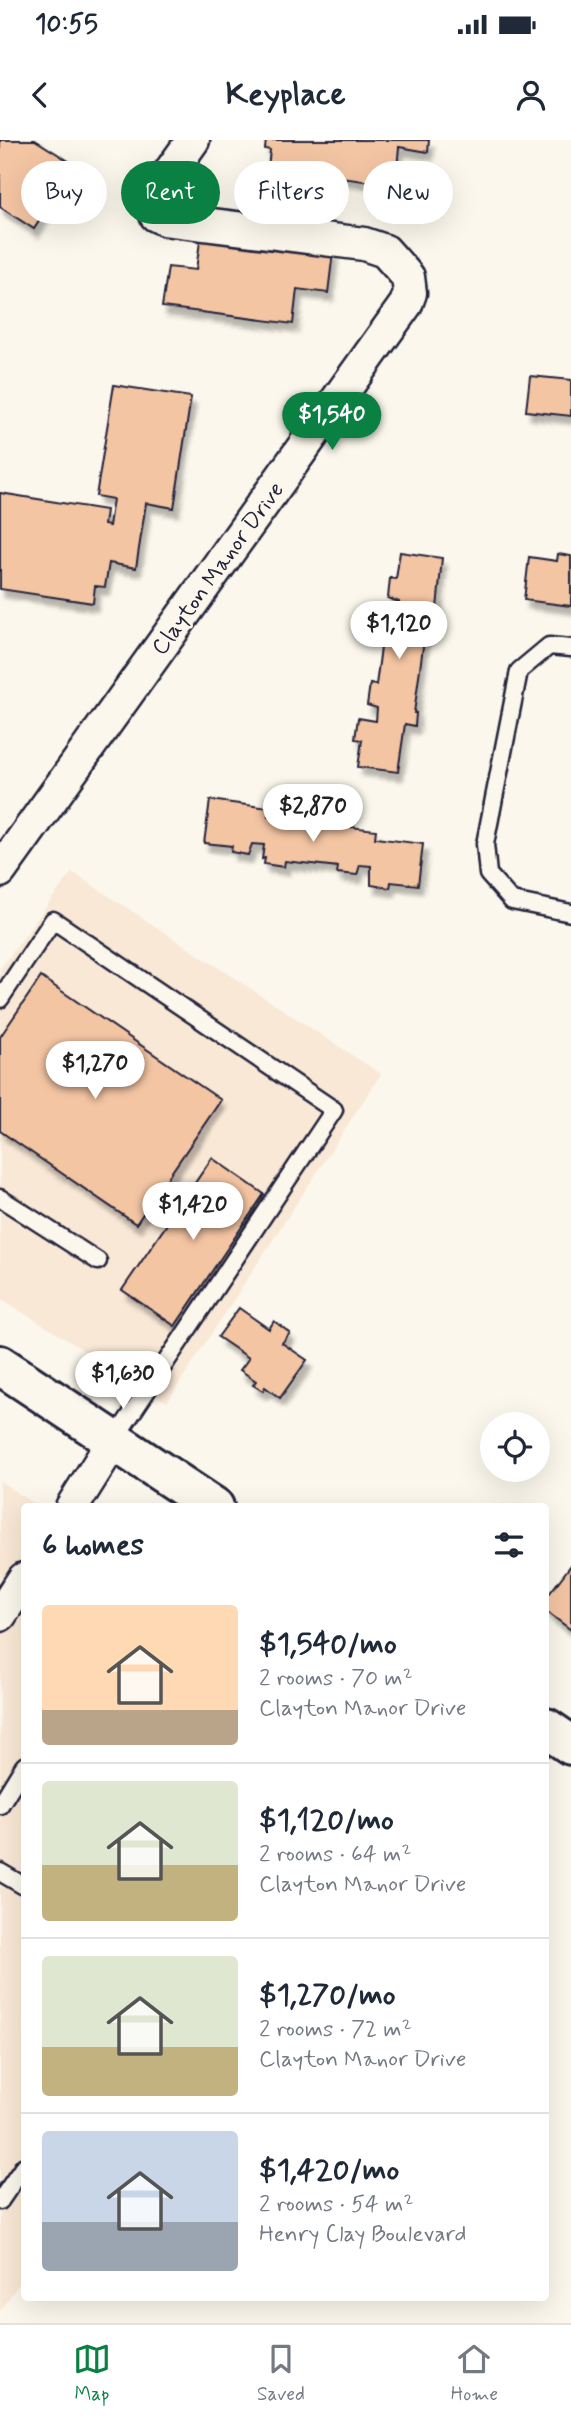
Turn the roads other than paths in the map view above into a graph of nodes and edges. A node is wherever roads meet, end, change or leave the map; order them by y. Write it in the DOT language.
graph roads {
  1 [pos="193,140"];
  2 [pos="571,648"];
  3 [pos="0,871"];
  4 [pos="571,913"];
  5 [pos="0,999"];
  6 [pos="0,1198"];
  7 [pos="98,1261"];
  8 [pos="0,1365"];
  9 [pos="114,1440"];
  10 [pos="75,1503"];
  11 [pos="208,1503"];
  12 [pos="21,1584"];
  13 [pos="0,1615"];
  14 [pos="549,1730"];
  15 [pos="571,1745"];
  16 [pos="21,1771"];
  17 [pos="0,1805"];
  18 [pos="0,1872"];
  19 [pos="21,1884"];
  20 [pos="21,2170"];
  21 [pos="0,2201"];
  1 -- 3 [label="street, Clayton Manor Drive"];
  2 -- 4 [label="lane"];
  5 -- 9 [label="lane"];
  6 -- 7 [label="lane"];
  8 -- 9 [label="main road"];
  9 -- 10 [label="street"];
  9 -- 11 [label="main road"];
  12 -- 13 [label="street"];
  14 -- 15 [label="main road"];
  16 -- 17 [label="lane"];
  18 -- 19 [label="lane"];
  20 -- 21 [label="lane"];
}
